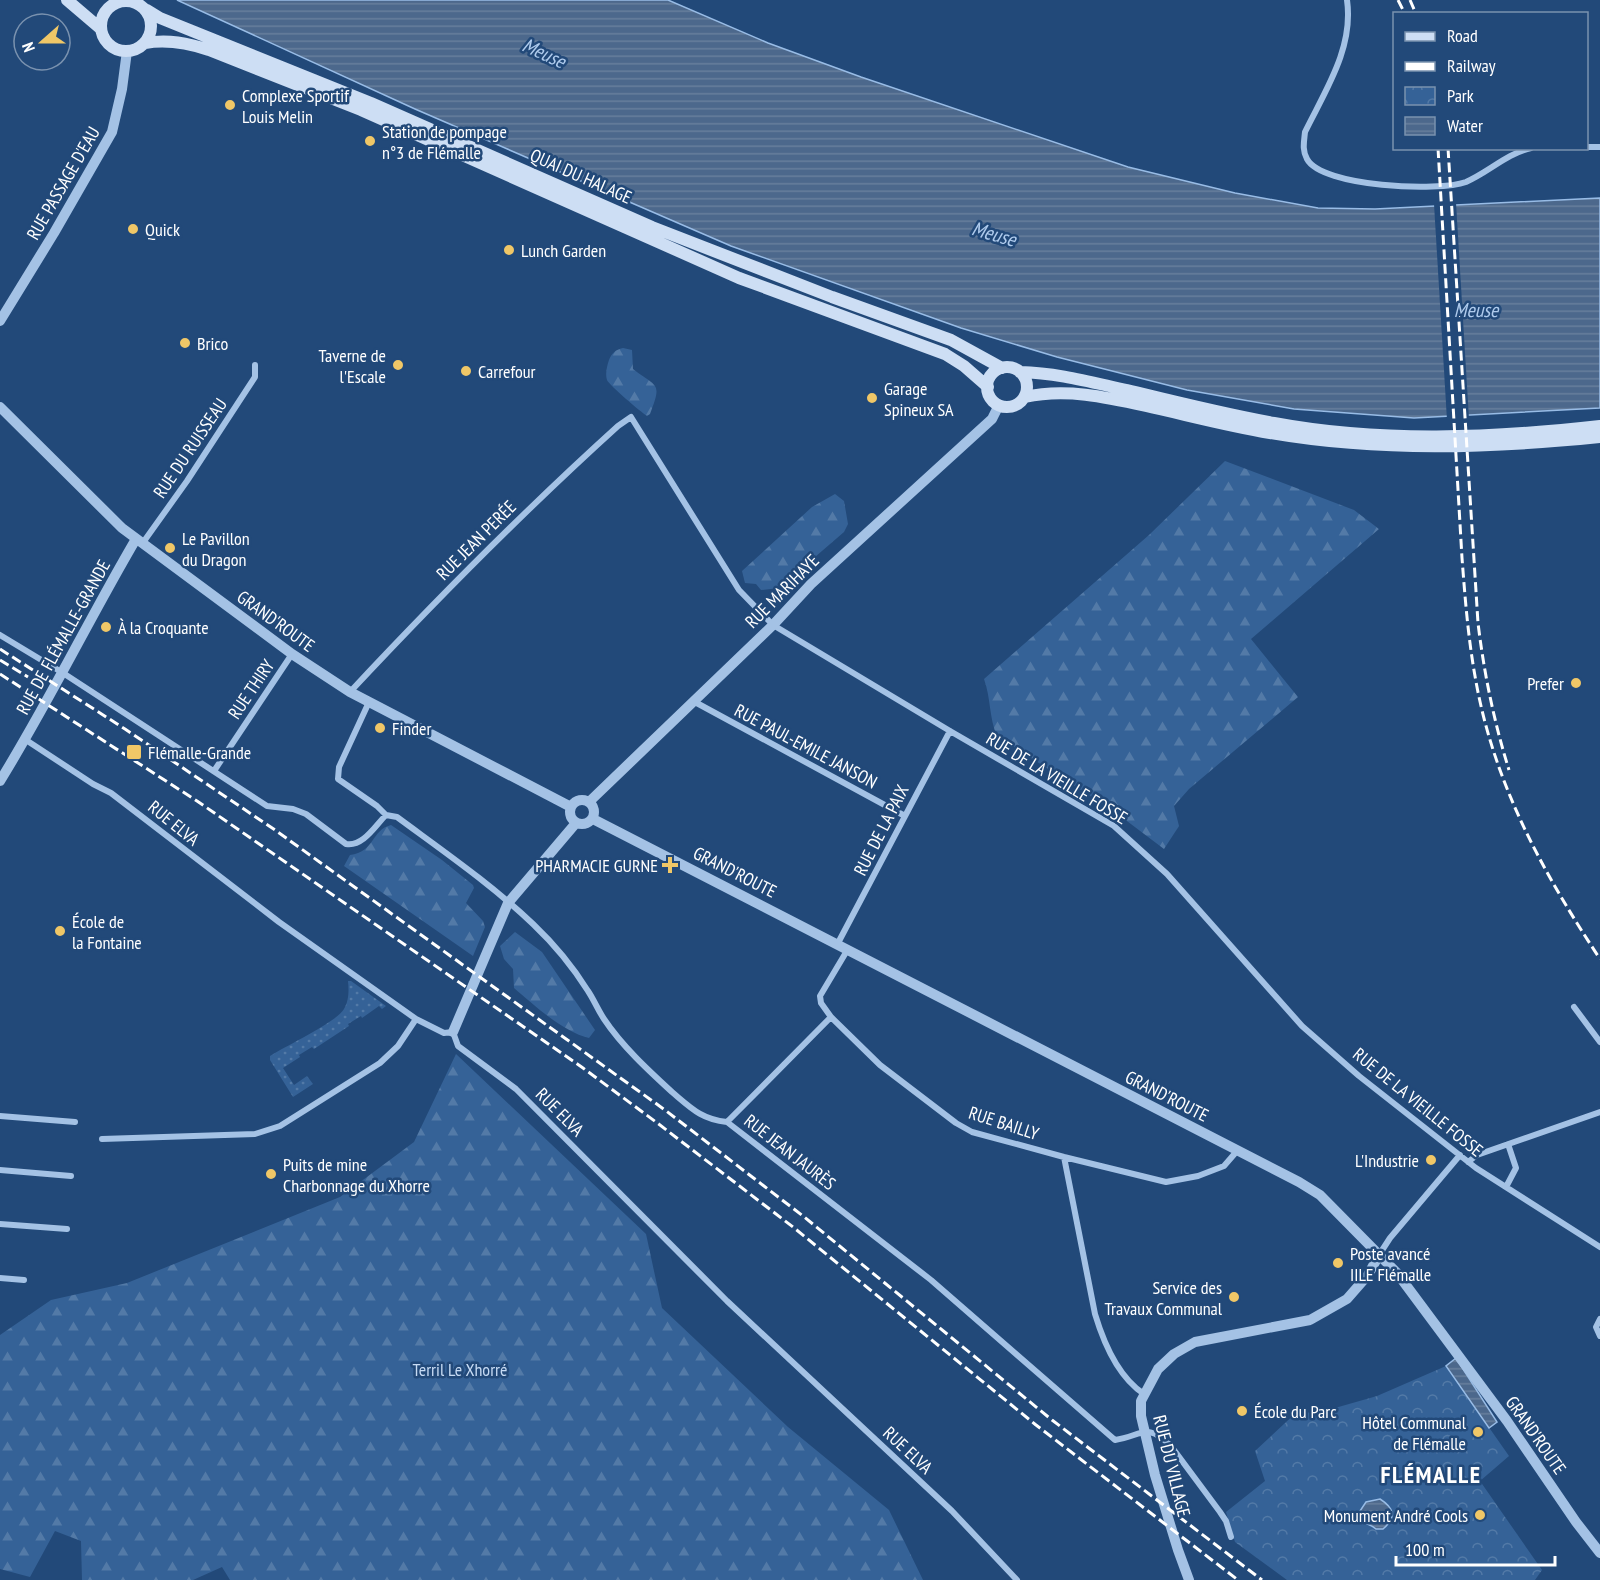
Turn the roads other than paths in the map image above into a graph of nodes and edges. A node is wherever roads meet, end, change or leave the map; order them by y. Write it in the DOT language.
graph roads {
  1 [pos="67,0"];
  2 [pos="100,0"];
  3 [pos="1347,0"];
  4 [pos="117,2"];
  5 [pos="147,10"];
  6 [pos="101,29"];
  7 [pos="145,43"];
  8 [pos="127,51"];
  9 [pos="1526,150"];
  10 [pos="0,321"];
  11 [pos="255,365"];
  12 [pos="1002,368"];
  13 [pos="1020,372"];
  14 [pos="988,387"];
  15 [pos="1025,397"];
  16 [pos="999,405"];
  17 [pos="0,407"];
  18 [pos="631,417"];
  19 [pos="1600,426"];
  20 [pos="1600,437"];
  21 [pos="139,541"];
  22 [pos="772,625"];
  23 [pos="0,635"];
  24 [pos="292,654"];
  25 [pos="63,673"];
  26 [pos="350,692"];
  27 [pos="693,701"];
  28 [pos="369,702"];
  29 [pos="950,731"];
  30 [pos="26,740"];
  31 [pos="214,771"];
  32 [pos="0,781"];
  33 [pos="590,802"];
  34 [pos="571,807"];
  35 [pos="386,815"];
  36 [pos="905,816"];
  37 [pos="593,819"];
  38 [pos="576,823"];
  39 [pos="508,903"];
  40 [pos="843,946"];
  41 [pos="1574,1007"];
  42 [pos="831,1017"];
  43 [pos="416,1019"];
  44 [pos="453,1032"];
  45 [pos="1600,1042"];
  46 [pos="1600,1112"];
  47 [pos="0,1116"];
  48 [pos="75,1122"];
  49 [pos="727,1122"];
  50 [pos="102,1139"];
  51 [pos="1508,1144"];
  52 [pos="1237,1151"];
  53 [pos="1460,1155"];
  54 [pos="1064,1157"];
  55 [pos="1468,1162"];
  56 [pos="0,1170"];
  57 [pos="71,1176"];
  58 [pos="1506,1187"];
  59 [pos="0,1224"];
  60 [pos="67,1229"];
  61 [pos="1600,1247"];
  62 [pos="1379,1255"];
  63 [pos="0,1278"];
  64 [pos="24,1280"];
  65 [pos="1600,1319"];
  66 [pos="1600,1336"];
  67 [pos="1144,1394"];
  68 [pos="1144,1431"];
  69 [pos="1231,1537"];
  70 [pos="1599,1551"];
  71 [pos="1017,1580"];
  72 [pos="1189,1580"];
  1 -- 6 [label="main road"];
  2 -- 4 [label="main road, QUAI DU HALAGE"];
  3 -- 9 [label="street"];
  4 -- 5 [label="main road, QUAI DU HALAGE"];
  4 -- 6 [label="main road"];
  5 -- 7 [label="main road"];
  5 -- 12 [label="main road, QUAI DU HALAGE"];
  6 -- 8 [label="main road"];
  7 -- 8 [label="main road, QUAI DU HALAGE"];
  7 -- 14 [label="main road, QUAI DU HALAGE"];
  8 -- 10 [label="street, RUE PASSAGE D'EAU"];
  11 -- 21 [label="street, RUE DU RUISSEAU"];
  12 -- 13 [label="main road"];
  12 -- 14 [label="main road"];
  13 -- 15 [label="main road"];
  13 -- 19 [label="main road"];
  14 -- 16 [label="main road"];
  15 -- 16 [label="main road"];
  15 -- 20 [label="main road"];
  16 -- 22 [label="street, RUE MARIHAYE"];
  17 -- 21 [label="street, GRAND'ROUTE"];
  18 -- 22 [label="street, RUE DE LA VIEILLE FOSSE"];
  18 -- 26 [label="street, RUE JEAN PERÉE"];
  21 -- 24 [label="street, GRAND'ROUTE"];
  21 -- 25 [label="street, RUE DE FLÉMALLE-GRANDE"];
  22 -- 27 [label="street, RUE MARIHAYE"];
  22 -- 29 [label="street, RUE DE LA VIEILLE FOSSE"];
  23 -- 25 [label="street"];
  24 -- 26 [label="street, GRAND'ROUTE"];
  24 -- 31 [label="street, RUE THIRY"];
  25 -- 30 [label="street, RUE DE FLÉMALLE-GRANDE"];
  25 -- 31 [label="street"];
  26 -- 28 [label="street, GRAND'ROUTE"];
  27 -- 33 [label="street, RUE MARIHAYE"];
  27 -- 36 [label="street, RUE PAUL-EMILE JANSON"];
  28 -- 34 [label="street, GRAND'ROUTE"];
  28 -- 35 [label="street, RUE JEAN JAURÈS"];
  29 -- 36 [label="street, RUE DE LA PAIX"];
  29 -- 53 [label="street, RUE DE LA VIEILLE FOSSE"];
  30 -- 32 [label="street, RUE DE FLÉMALLE-GRANDE"];
  30 -- 43 [label="street, RUE ELVA"];
  31 -- 35 [label="street"];
  33 -- 34 [label="street"];
  33 -- 37 [label="street"];
  34 -- 38 [label="street"];
  35 -- 39 [label="street, RUE JEAN JAURÈS"];
  36 -- 40 [label="street, RUE DE LA PAIX"];
  37 -- 38 [label="street"];
  37 -- 40 [label="street, GRAND'ROUTE"];
  38 -- 39 [label="street"];
  39 -- 44 [label="street"];
  39 -- 49 [label="street, RUE JEAN JAURÈS"];
  40 -- 42 [label="street, RUE BAILLY"];
  40 -- 52 [label="street, GRAND'ROUTE"];
  41 -- 45 [label="street"];
  42 -- 49 [label="street"];
  42 -- 54 [label="street, RUE BAILLY"];
  43 -- 44 [label="street, RUE ELVA"];
  43 -- 50 [label="street"];
  44 -- 71 [label="street, RUE ELVA"];
  46 -- 51 [label="street"];
  47 -- 48 [label="street"];
  49 -- 68 [label="street, RUE JEAN JAURÈS"];
  51 -- 55 [label="street"];
  51 -- 58 [label="street"];
  52 -- 54 [label="street, RUE BAILLY"];
  52 -- 62 [label="street, GRAND'ROUTE"];
  53 -- 55 [label="street, RUE DE LA VIEILLE FOSSE"];
  53 -- 62 [label="street"];
  54 -- 67 [label="street"];
  55 -- 58 [label="street, RUE DE LA VIEILLE FOSSE"];
  56 -- 57 [label="street"];
  58 -- 61 [label="street, RUE DE LA VIEILLE FOSSE"];
  59 -- 60 [label="street"];
  62 -- 67 [label="street, RUE DU VILLAGE"];
  62 -- 70 [label="street, GRAND'ROUTE"];
  63 -- 64 [label="street"];
  65 -- 66 [label="street"];
  67 -- 68 [label="street, RUE DU VILLAGE"];
  68 -- 69 [label="street"];
  68 -- 72 [label="street, RUE DU VILLAGE"];
}
